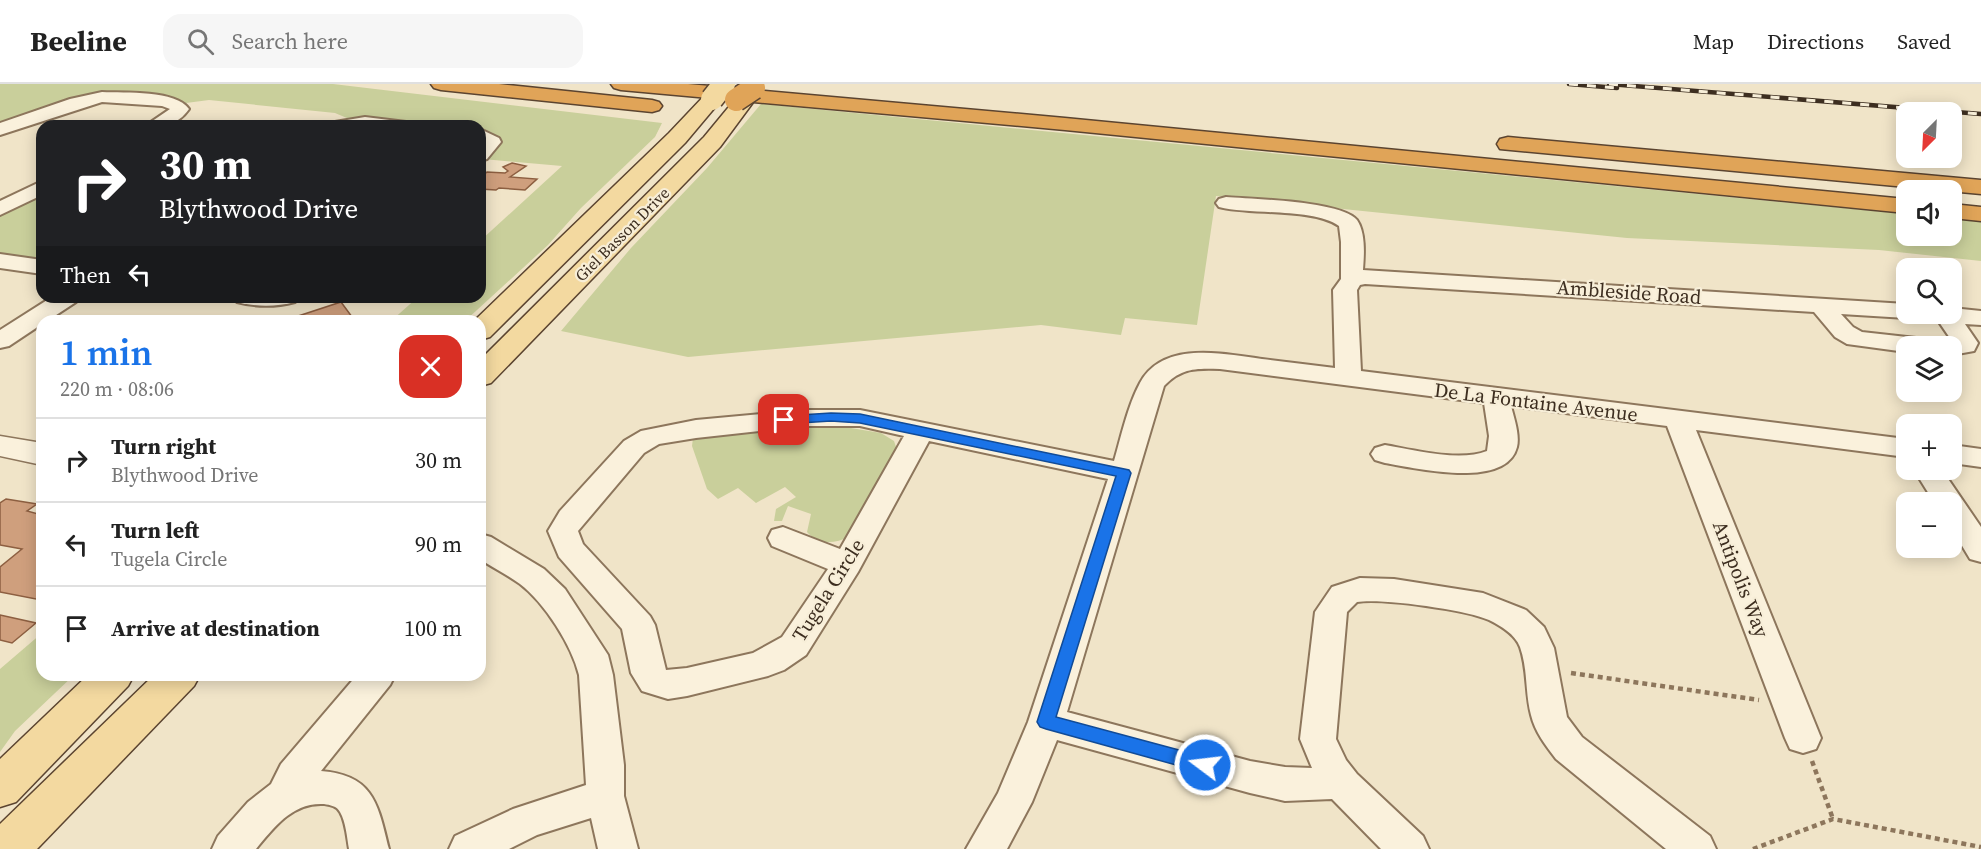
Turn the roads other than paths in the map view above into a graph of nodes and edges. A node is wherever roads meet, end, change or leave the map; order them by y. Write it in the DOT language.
graph roads {
  1 [pos="441,84"];
  2 [pos="621,84"];
  3 [pos="831,84"];
  4 [pos="733,95"];
  5 [pos="1188,115"];
  6 [pos="165,120"];
  7 [pos="0,129"];
  8 [pos="486,138"];
  9 [pos="1484,142"];
  10 [pos="486,148"];
  11 [pos="1981,187"];
  12 [pos="36,190"];
  13 [pos="1226,203"];
  14 [pos="1896,205"];
  15 [pos="0,209"];
  16 [pos="1962,212"];
  17 [pos="1981,214"];
  18 [pos="0,261"];
  19 [pos="36,266"];
  20 [pos="1352,279"];
  21 [pos="59,303"];
  22 [pos="1819,304"];
  23 [pos="1896,310"];
  24 [pos="40,315"];
  25 [pos="1962,316"];
  26 [pos="36,318"];
  27 [pos="1981,318"];
  28 [pos="1950,324"];
  29 [pos="486,325"];
  30 [pos="1960,336"];
  31 [pos="0,341"];
  32 [pos="1896,343"];
  33 [pos="486,371"];
  34 [pos="1348,378"];
  35 [pos="1496,397"];
  36 [pos="1678,420"];
  37 [pos="921,431"];
  38 [pos="0,446"];
  39 [pos="1896,447"];
  40 [pos="36,453"];
  41 [pos="1385,454"];
  42 [pos="1962,455"];
  43 [pos="1981,458"];
  44 [pos="1124,473"];
  45 [pos="1962,522"];
  46 [pos="783,538"];
  47 [pos="486,549"];
  48 [pos="1981,551"];
  49 [pos="847,564"];
  50 [pos="108,681"];
  51 [pos="174,681"];
  52 [pos="373,681"];
  53 [pos="1046,722"];
  54 [pos="1803,738"];
  55 [pos="1340,782"];
  56 [pos="0,788"];
  57 [pos="285,795"];
  58 [pos="605,796"];
  59 [pos="6,849"];
  60 [pos="232,849"];
  61 [pos="369,849"];
  62 [pos="469,849"];
  63 [pos="618,849"];
  64 [pos="986,849"];
  65 [pos="1409,849"];
  66 [pos="1696,849"];
  1 -- 4 [label="highway"];
  2 -- 14 [label="highway"];
  3 -- 5 [label="highway"];
  4 -- 29 [label="main road, Giel Basson Drive"];
  4 -- 33 [label="main road, Giel Basson Drive"];
  6 -- 7 [label="street"];
  8 -- 10 [label="street"];
  9 -- 11 [label="highway"];
  12 -- 15 [label="street"];
  13 -- 20 [label="street"];
  16 -- 17 [label="highway"];
  18 -- 19 [label="street"];
  20 -- 22 [label="street, Ambleside Road"];
  20 -- 34 [label="street"];
  21 -- 24 [label="street"];
  22 -- 23 [label="street, Ambleside Road"];
  22 -- 32 [label="street"];
  25 -- 27 [label="street"];
  26 -- 31 [label="street"];
  28 -- 30 [label="street"];
  34 -- 35 [label="street, De La Fontaine Avenue"];
  34 -- 44 [label="street, De La Fontaine Avenue"];
  35 -- 36 [label="street, De La Fontaine Avenue"];
  35 -- 41 [label="street"];
  36 -- 39 [label="street, De La Fontaine Avenue"];
  36 -- 54 [label="street, Antipolis Way"];
  37 -- 44 [label="street, Tugela Circle"];
  37 -- 49 [label="street, Tugela Circle"];
  37 -- 49 [label="street, Tugela Circle"];
  38 -- 40 [label="street"];
  42 -- 43 [label="street"];
  44 -- 53 [label="street"];
  45 -- 48 [label="street"];
  46 -- 49 [label="street"];
  47 -- 58 [label="street"];
  50 -- 56 [label="main road"];
  51 -- 59 [label="main road"];
  52 -- 57 [label="street"];
  53 -- 55 [label="street"];
  53 -- 64 [label="street"];
  55 -- 65 [label="street"];
  55 -- 66 [label="street"];
  57 -- 60 [label="street"];
  57 -- 61 [label="street"];
  58 -- 62 [label="street"];
  58 -- 63 [label="street"];
}
